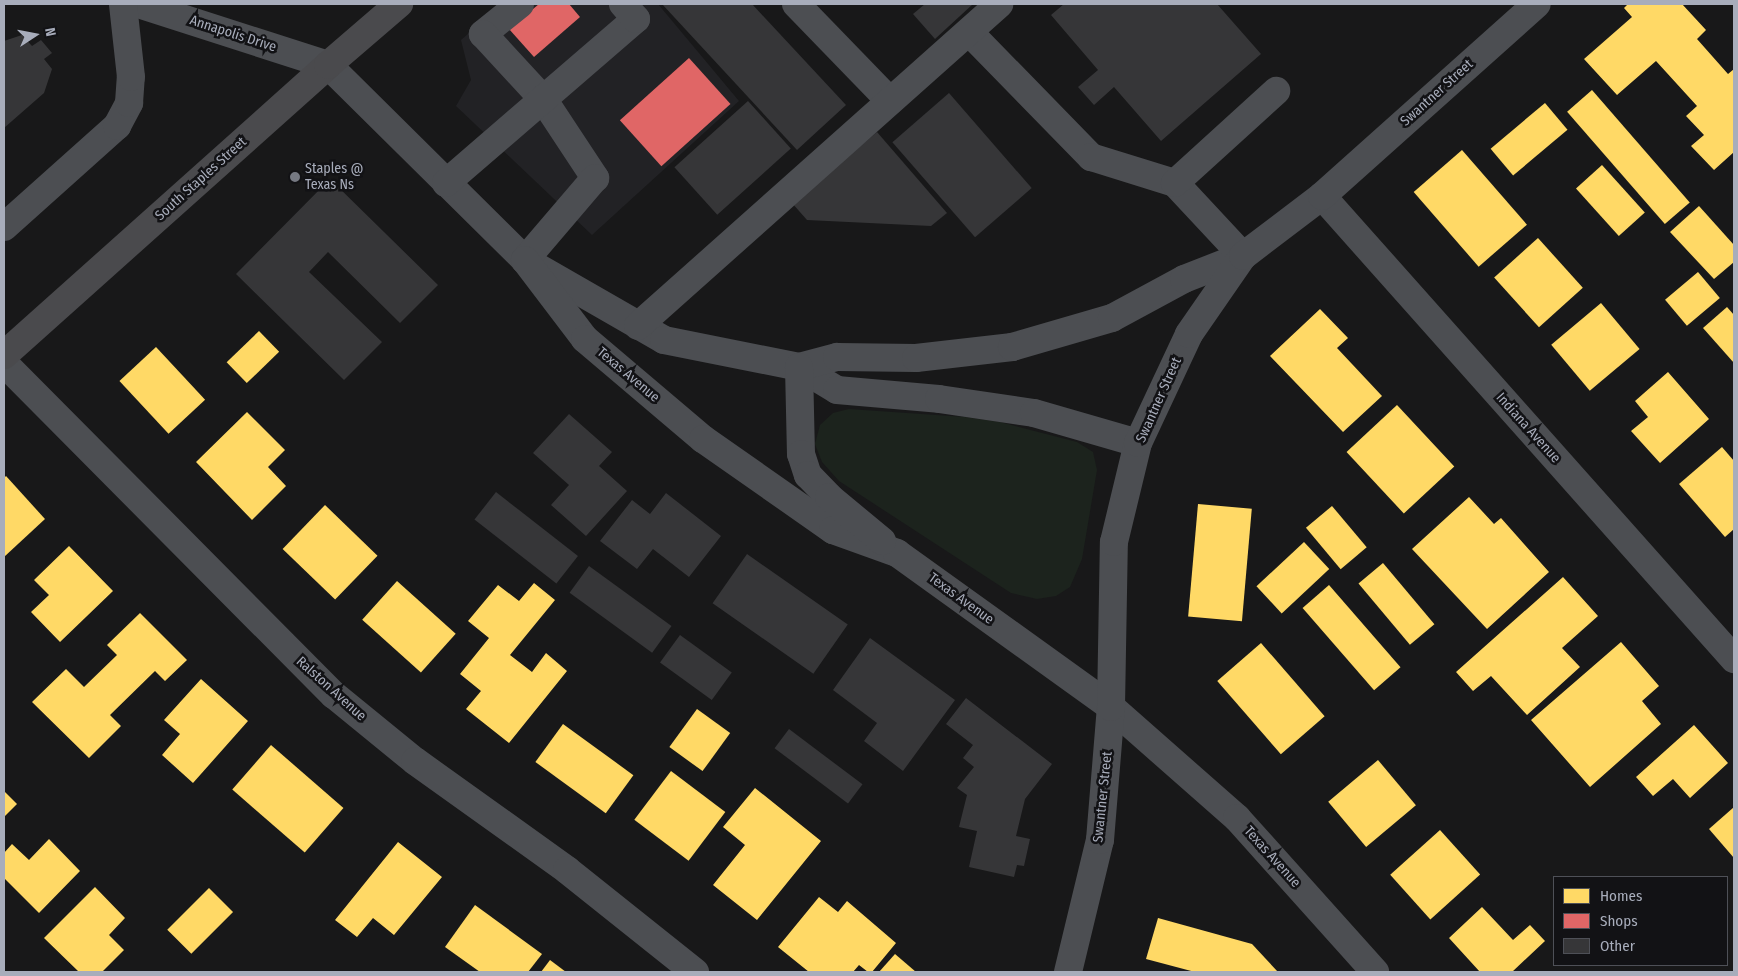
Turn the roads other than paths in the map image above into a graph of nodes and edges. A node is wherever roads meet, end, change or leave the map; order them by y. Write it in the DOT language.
graph roads {
  1 [pos="123,4"];
  2 [pos="138,4"];
  3 [pos="399,4"];
  4 [pos="520,4"];
  5 [pos="623,4"];
  6 [pos="796,4"];
  7 [pos="1000,4"];
  8 [pos="1537,4"];
  9 [pos="969,32"];
  10 [pos="328,65"];
  11 [pos="1276,91"];
  12 [pos="543,99"];
  13 [pos="890,102"];
  14 [pos="446,183"];
  15 [pos="1175,183"];
  16 [pos="1322,196"];
  17 [pos="4,227"];
  18 [pos="1243,256"];
  19 [pos="525,260"];
  20 [pos="638,326"];
  21 [pos="4,355"];
  22 [pos="4,363"];
  23 [pos="799,367"];
  24 [pos="1138,443"];
  25 [pos="897,552"];
  26 [pos="1734,659"];
  27 [pos="1111,707"];
  28 [pos="695,972"];
  29 [pos="1068,972"];
  30 [pos="1375,972"];
  1 -- 17 [label="street"];
  2 -- 10 [label="street, Annapolis Drive"];
  3 -- 10 [label="main road, South Staples Street"];
  4 -- 12 [label="street"];
  5 -- 12 [label="street"];
  6 -- 13 [label="street"];
  7 -- 9 [label="street"];
  8 -- 16 [label="street, Swantner Street"];
  9 -- 13 [label="street"];
  9 -- 15 [label="street"];
  10 -- 14 [label="street, Texas Avenue"];
  10 -- 21 [label="main road, South Staples Street"];
  11 -- 15 [label="street"];
  12 -- 14 [label="street"];
  12 -- 19 [label="street"];
  13 -- 20 [label="street"];
  14 -- 19 [label="street, Texas Avenue"];
  15 -- 18 [label="street"];
  16 -- 18 [label="street, Swantner Street"];
  16 -- 26 [label="street, Indiana Avenue"];
  18 -- 23 [label="street, Texas Avenue"];
  18 -- 24 [label="street, Swantner Street"];
  19 -- 20 [label="street, Texas Avenue"];
  19 -- 25 [label="street, Texas Avenue"];
  20 -- 23 [label="street, Texas Avenue"];
  22 -- 28 [label="street, Ralston Avenue"];
  23 -- 24 [label="street, Texas Avenue"];
  23 -- 25 [label="street"];
  24 -- 27 [label="street, Swantner Street"];
  25 -- 27 [label="street, Texas Avenue"];
  27 -- 29 [label="street, Swantner Street"];
  27 -- 30 [label="street, Texas Avenue"];
}
